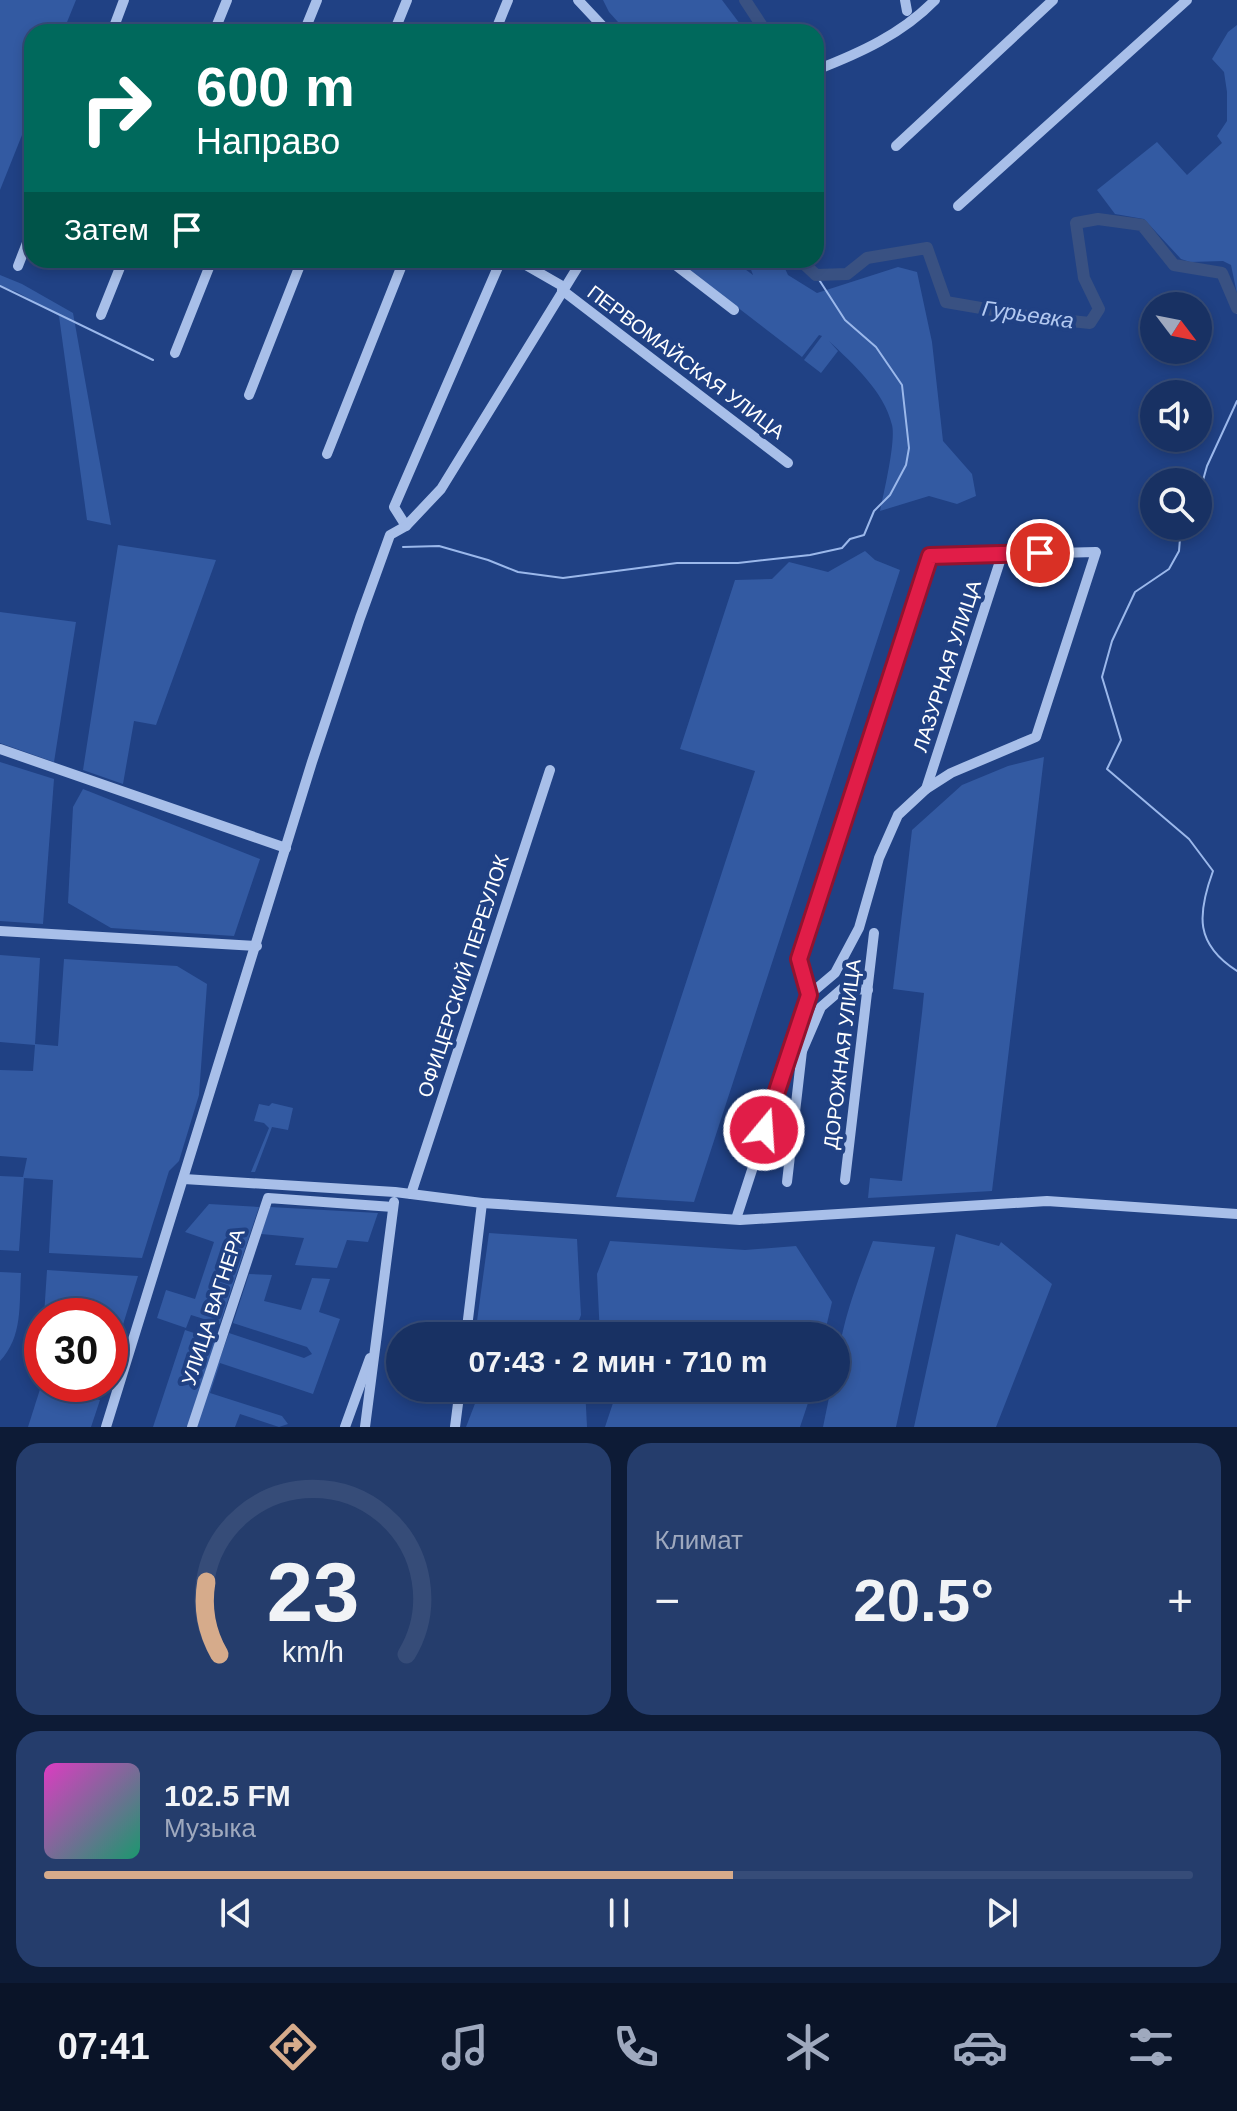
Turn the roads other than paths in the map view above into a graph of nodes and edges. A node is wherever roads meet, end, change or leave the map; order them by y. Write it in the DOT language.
graph roads {
  1 [pos="124,0"];
  2 [pos="227,0"];
  3 [pos="317,0"];
  4 [pos="407,0"];
  5 [pos="508,0"];
  6 [pos="578,0"];
  7 [pos="935,0"];
  8 [pos="1053,0"];
  9 [pos="1187,0"];
  10 [pos="115,24"];
  11 [pos="217,24"];
  12 [pos="307,24"];
  13 [pos="397,24"];
  14 [pos="498,24"];
  15 [pos="598,24"];
  16 [pos="824,67"];
  17 [pos="896,146"];
  18 [pos="958,206"];
  19 [pos="24,251"];
  20 [pos="18,266"];
  21 [pos="120,268"];
  22 [pos="209,268"];
  23 [pos="299,268"];
  24 [pos="401,268"];
  25 [pos="498,268"];
  26 [pos="530,268"];
  27 [pos="577,268"];
  28 [pos="679,268"];
  29 [pos="563,289"];
  30 [pos="734,310"];
  31 [pos="101,315"];
  32 [pos="175,353"];
  33 [pos="249,395"];
  34 [pos="327,454"];
  35 [pos="788,463"];
  36 [pos="406,526"];
  37 [pos="1002,555"];
  38 [pos="0,749"];
  39 [pos="550,770"];
  40 [pos="926,789"];
  41 [pos="286,848"];
  42 [pos="0,931"];
  43 [pos="874,933"];
  44 [pos="257,946"];
  45 [pos="868,990"];
  46 [pos="809,995"];
  47 [pos="797,1049"];
  48 [pos="184,1179"];
  49 [pos="845,1180"];
  50 [pos="787,1182"];
  51 [pos="395,1192"];
  52 [pos="411,1194"];
  53 [pos="482,1203"];
  54 [pos="393,1207"];
  55 [pos="1237,1214"];
  56 [pos="736,1219"];
  57 [pos="468,1322"];
  58 [pos="376,1341"];
  59 [pos="458,1402"];
  60 [pos="106,1427"];
  61 [pos="192,1427"];
  62 [pos="345,1427"];
  63 [pos="365,1427"];
  64 [pos="455,1427"];
  1 -- 10 [label="street"];
  2 -- 11 [label="street"];
  3 -- 12 [label="street"];
  4 -- 13 [label="street"];
  5 -- 14 [label="street"];
  6 -- 15 [label="street"];
  7 -- 16 [label="street"];
  8 -- 17 [label="street"];
  9 -- 18 [label="street"];
  19 -- 20 [label="street"];
  21 -- 31 [label="street"];
  22 -- 32 [label="street"];
  23 -- 33 [label="street"];
  24 -- 34 [label="street"];
  25 -- 36 [label="street"];
  26 -- 29 [label="street, ПЕРВОМАЙСКАЯ УЛИЦА"];
  27 -- 29 [label="street"];
  28 -- 30 [label="street"];
  29 -- 35 [label="street, ПЕРВОМАЙСКАЯ УЛИЦА"];
  29 -- 36 [label="street"];
  36 -- 41 [label="street"];
  37 -- 40 [label="street, ЛАЗУРНАЯ УЛИЦА"];
  38 -- 41 [label="street"];
  39 -- 52 [label="street, ОФИЦЕРСКИЙ ПЕРЕУЛОК"];
  40 -- 46 [label="street"];
  40 -- 46 [label="street"];
  41 -- 44 [label="street"];
  42 -- 44 [label="street"];
  43 -- 45 [label="street, ДОРОЖНАЯ УЛИЦА"];
  44 -- 48 [label="street"];
  45 -- 47 [label="street"];
  45 -- 49 [label="street, ДОРОЖНАЯ УЛИЦА"];
  46 -- 47 [label="street"];
  47 -- 50 [label="street"];
  47 -- 56 [label="street"];
  48 -- 51 [label="street"];
  48 -- 60 [label="street"];
  51 -- 52 [label="street"];
  51 -- 54 [label="street"];
  52 -- 53 [label="street"];
  53 -- 56 [label="street"];
  53 -- 57 [label="street"];
  54 -- 58 [label="street"];
  54 -- 61 [label="street, УЛИЦА ВАГНЕРА"];
  55 -- 56 [label="street"];
  58 -- 62 [label="street"];
  58 -- 63 [label="street"];
  59 -- 64 [label="street"];
}
